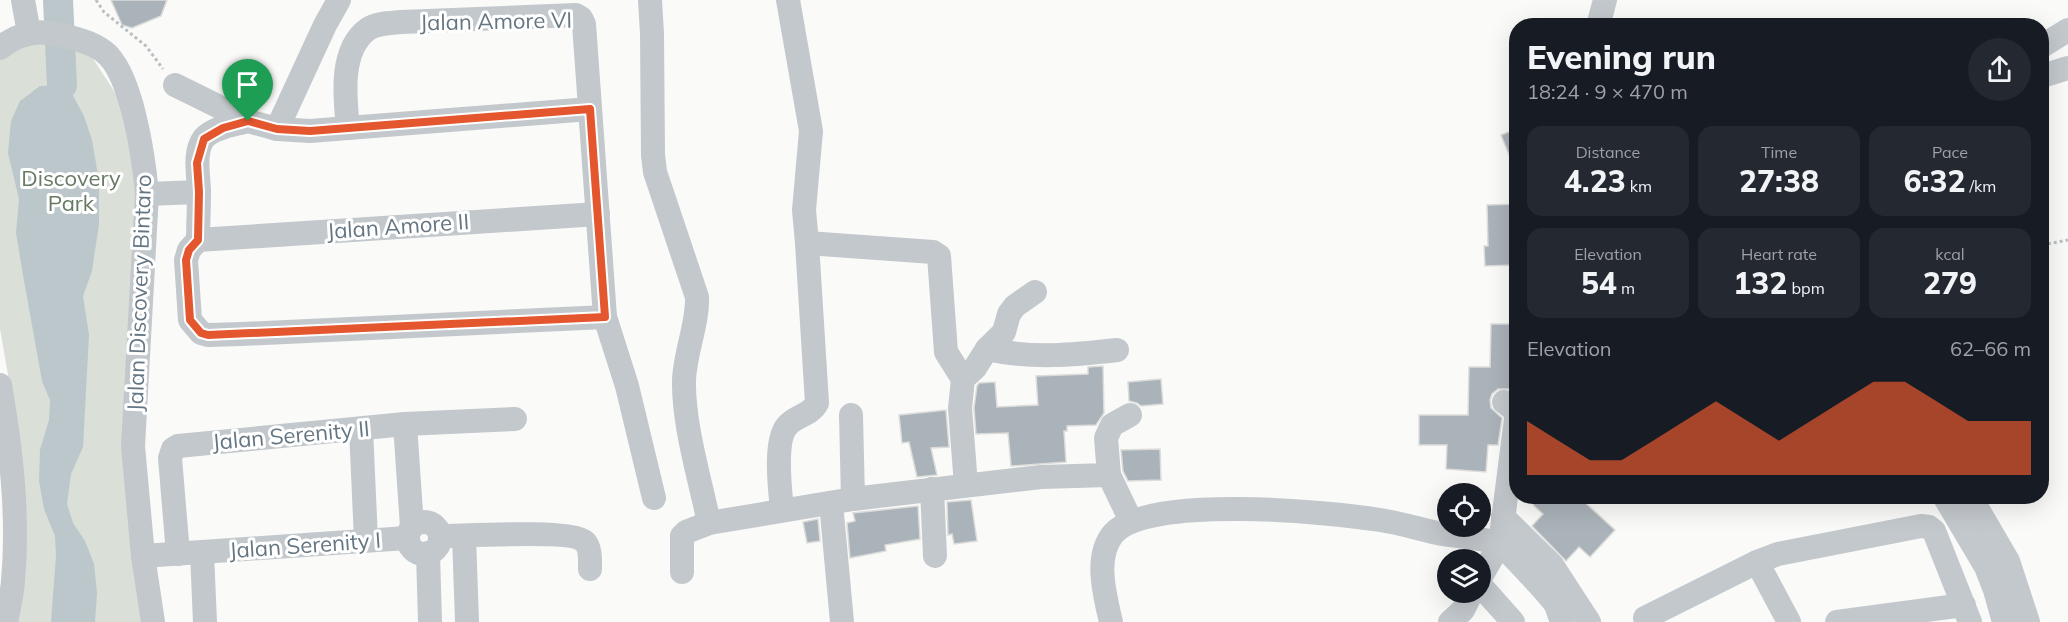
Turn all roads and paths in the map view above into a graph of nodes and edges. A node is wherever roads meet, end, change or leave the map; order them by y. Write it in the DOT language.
graph roads {
  1 [pos="22,0"];
  2 [pos="96,0"];
  3 [pos="339,0"];
  4 [pos="650,0"];
  5 [pos="788,0"];
  6 [pos="1605,0"];
  7 [pos="1600,18"];
  8 [pos="2068,30"];
  9 [pos="37,32"];
  10 [pos="2049,42"];
  11 [pos="0,48"];
  12 [pos="2068,68"];
  13 [pos="2049,74"];
  14 [pos="175,85"];
  15 [pos="590,109"];
  16 [pos="248,121"];
  17 [pos="348,128"];
  18 [pos="277,129"];
  19 [pos="199,192"];
  20 [pos="147,194"];
  21 [pos="598,213"];
  22 [pos="198,240"];
  23 [pos="2068,240"];
  24 [pos="807,243"];
  25 [pos="2049,244"];
  26 [pos="1035,292"];
  27 [pos="605,317"];
  28 [pos="987,350"];
  29 [pos="1117,350"];
  30 [pos="963,379"];
  31 [pos="0,386"];
  32 [pos="851,415"];
  33 [pos="1130,415"];
  34 [pos="515,419"];
  35 [pos="405,424"];
  36 [pos="361,429"];
  37 [pos="1509,446"];
  38 [pos="1110,475"];
  39 [pos="966,485"];
  40 [pos="932,489"];
  41 [pos="654,498"];
  42 [pos="842,501"];
  43 [pos="1949,504"];
  44 [pos="1976,504"];
  45 [pos="782,510"];
  46 [pos="1503,517"];
  47 [pos="1131,521"];
  48 [pos="709,523"];
  49 [pos="409,532"];
  50 [pos="464,536"];
  51 [pos="366,540"];
  52 [pos="1500,544"];
  53 [pos="434,545"];
  54 [pos="202,553"];
  55 [pos="178,554"];
  56 [pos="142,556"];
  57 [pos="935,556"];
  58 [pos="1491,559"];
  59 [pos="1757,562"];
  60 [pos="590,569"];
  61 [pos="682,572"];
  62 [pos="1491,598"];
  63 [pos="1466,603"];
  64 [pos="1967,614"];
  65 [pos="1646,618"];
  66 [pos="6,622"];
  67 [pos="153,622"];
  68 [pos="205,622"];
  69 [pos="430,622"];
  70 [pos="467,622"];
  71 [pos="842,622"];
  72 [pos="1111,622"];
  73 [pos="1450,622"];
  74 [pos="1512,622"];
  75 [pos="1562,622"];
  76 [pos="1589,622"];
  77 [pos="1789,622"];
  78 [pos="1836,622"];
  79 [pos="2004,622"];
  80 [pos="2028,622"];
  1 -- 9 [label="street"];
  2 -- 14 [label="path"];
  3 -- 18 [label="street"];
  4 -- 48 [label="street"];
  5 -- 24 [label="street"];
  6 -- 7 [label="street"];
  8 -- 10 [label="street"];
  9 -- 11 [label="street"];
  9 -- 20 [label="street, Jalan Discovery Bintaro"];
  12 -- 13 [label="street"];
  14 -- 16 [label="street"];
  15 -- 17 [label="street"];
  15 -- 17 [label="street, Jalan Amore VI"];
  15 -- 21 [label="street"];
  16 -- 18 [label="street"];
  16 -- 19 [label="street"];
  17 -- 18 [label="street"];
  19 -- 20 [label="street"];
  19 -- 22 [label="street"];
  20 -- 56 [label="street, Jalan Discovery Bintaro"];
  21 -- 22 [label="street, Jalan Amore II"];
  21 -- 27 [label="street"];
  22 -- 27 [label="street"];
  23 -- 25 [label="path"];
  24 -- 30 [label="street"];
  24 -- 45 [label="street"];
  26 -- 28 [label="street"];
  27 -- 41 [label="street"];
  28 -- 29 [label="street"];
  28 -- 30 [label="street"];
  30 -- 39 [label="street"];
  31 -- 66 [label="street"];
  32 -- 42 [label="street"];
  33 -- 38 [label="street"];
  34 -- 35 [label="street, Jalan Serenity II"];
  35 -- 36 [label="street, Jalan Serenity II"];
  35 -- 49 [label="street"];
  36 -- 51 [label="street"];
  36 -- 55 [label="street, Jalan Serenity II"];
  37 -- 46 [label="street"];
  38 -- 39 [label="street"];
  38 -- 47 [label="street"];
  39 -- 40 [label="street"];
  40 -- 42 [label="street"];
  40 -- 57 [label="street"];
  42 -- 45 [label="street"];
  42 -- 71 [label="street"];
  43 -- 79 [label="street"];
  44 -- 80 [label="street"];
  45 -- 48 [label="street"];
  46 -- 52 [label="street"];
  46 -- 76 [label="street"];
  47 -- 52 [label="street"];
  47 -- 72 [label="street"];
  48 -- 61 [label="street"];
  49 -- 51 [label="street, Jalan Serenity I"];
  49 -- 53 [label="street"];
  50 -- 53 [label="street"];
  50 -- 60 [label="street"];
  50 -- 70 [label="street"];
  51 -- 54 [label="street, Jalan Serenity I"];
  52 -- 58 [label="street"];
  52 -- 75 [label="street"];
  53 -- 69 [label="street"];
  54 -- 55 [label="street, Jalan Serenity I"];
  54 -- 68 [label="street, Jalan Serenity I"];
  55 -- 56 [label="street, Jalan Serenity I"];
  56 -- 67 [label="street, Jalan Discovery Bintaro"];
  59 -- 64 [label="street"];
  59 -- 65 [label="street"];
  59 -- 77 [label="street"];
  62 -- 74 [label="street"];
  63 -- 73 [label="street"];
  64 -- 78 [label="street"];
}
